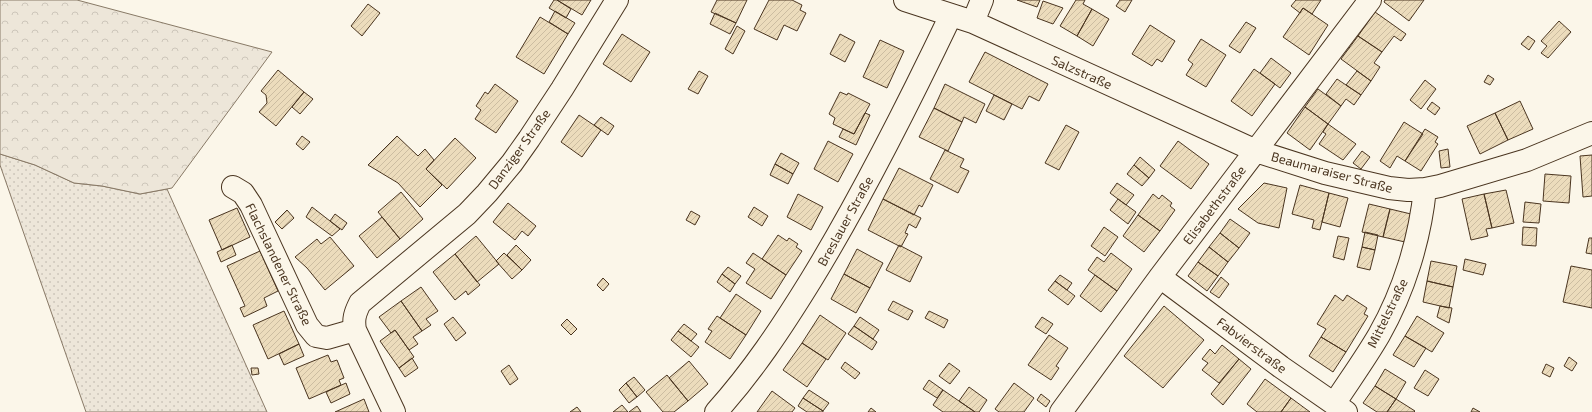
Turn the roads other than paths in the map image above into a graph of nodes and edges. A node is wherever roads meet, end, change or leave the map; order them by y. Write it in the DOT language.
graph roads {
  1 [pos="617,0"];
  2 [pos="905,0"];
  3 [pos="982,0"];
  4 [pos="1370,0"];
  5 [pos="951,15"];
  6 [pos="972,22"];
  7 [pos="1592,133"];
  8 [pos="1256,151"];
  9 [pos="233,187"];
  10 [pos="1425,189"];
  11 [pos="1160,277"];
  12 [pos="355,330"];
  13 [pos="1340,408"];
  14 [pos="394,412"];
  15 [pos="716,412"];
  16 [pos="1061,412"];
  1 -- 12 [label="street, Danziger Straße"];
  2 -- 5 [label="street, Salzstraße"];
  3 -- 6 [label="street"];
  4 -- 8 [label="street, Elisabethstraße"];
  5 -- 6 [label="street, Salzstraße"];
  5 -- 15 [label="street, Breslauer Straße"];
  6 -- 8 [label="street, Salzstraße"];
  7 -- 10 [label="street, Beaumaraiser Straße"];
  8 -- 10 [label="street, Beaumaraiser Straße"];
  8 -- 11 [label="street, Elisabethstraße"];
  9 -- 12 [label="street, Flachslandener Straße"];
  10 -- 13 [label="street, Mittelstraße"];
  11 -- 13 [label="street, Fabvierstraße"];
  11 -- 16 [label="street, Elisabethstraße"];
  12 -- 14 [label="street"];
}
